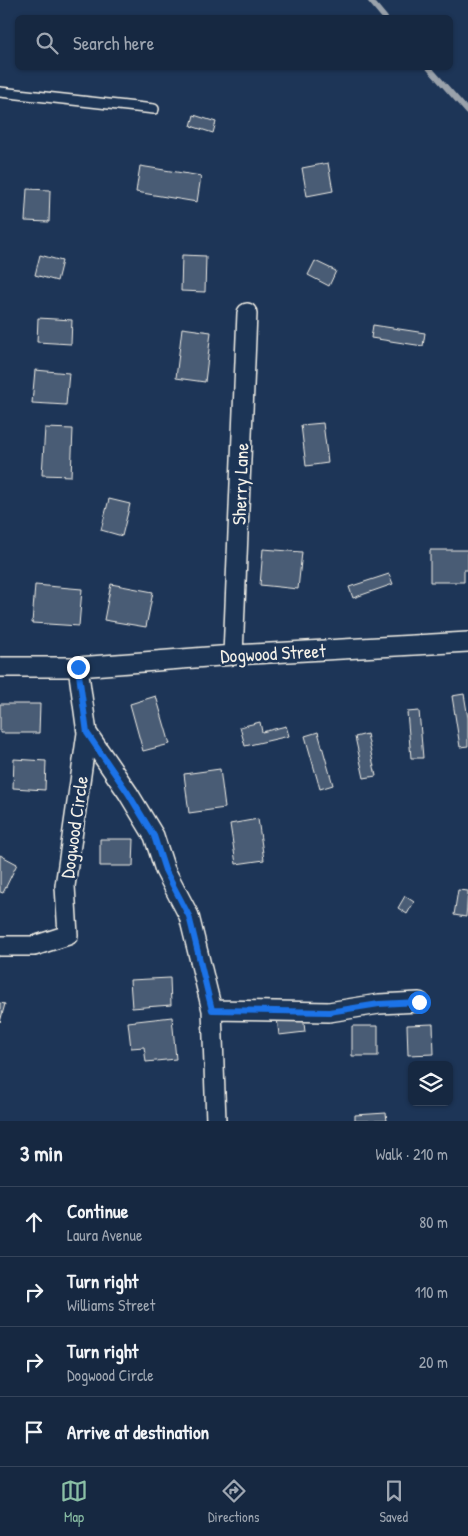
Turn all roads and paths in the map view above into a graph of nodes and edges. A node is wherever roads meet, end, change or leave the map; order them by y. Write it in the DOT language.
graph roads {
  1 [pos="0,92"];
  2 [pos="154,109"];
  3 [pos="247,313"];
  4 [pos="468,642"];
  5 [pos="233,656"];
  6 [pos="0,667"];
  7 [pos="78,667"];
  8 [pos="87,733"];
  9 [pos="0,946"];
  10 [pos="419,1002"];
  11 [pos="212,1010"];
  12 [pos="216,1121"];
  1 -- 2 [label="lane"];
  3 -- 5 [label="street, Sherry Lane"];
  4 -- 5 [label="street, Dogwood Street"];
  5 -- 7 [label="street, Dogwood Street"];
  6 -- 7 [label="street"];
  7 -- 8 [label="street, Dogwood Circle"];
  8 -- 9 [label="street, Dogwood Circle"];
  8 -- 11 [label="street"];
  10 -- 11 [label="street"];
  11 -- 12 [label="street"];
}
